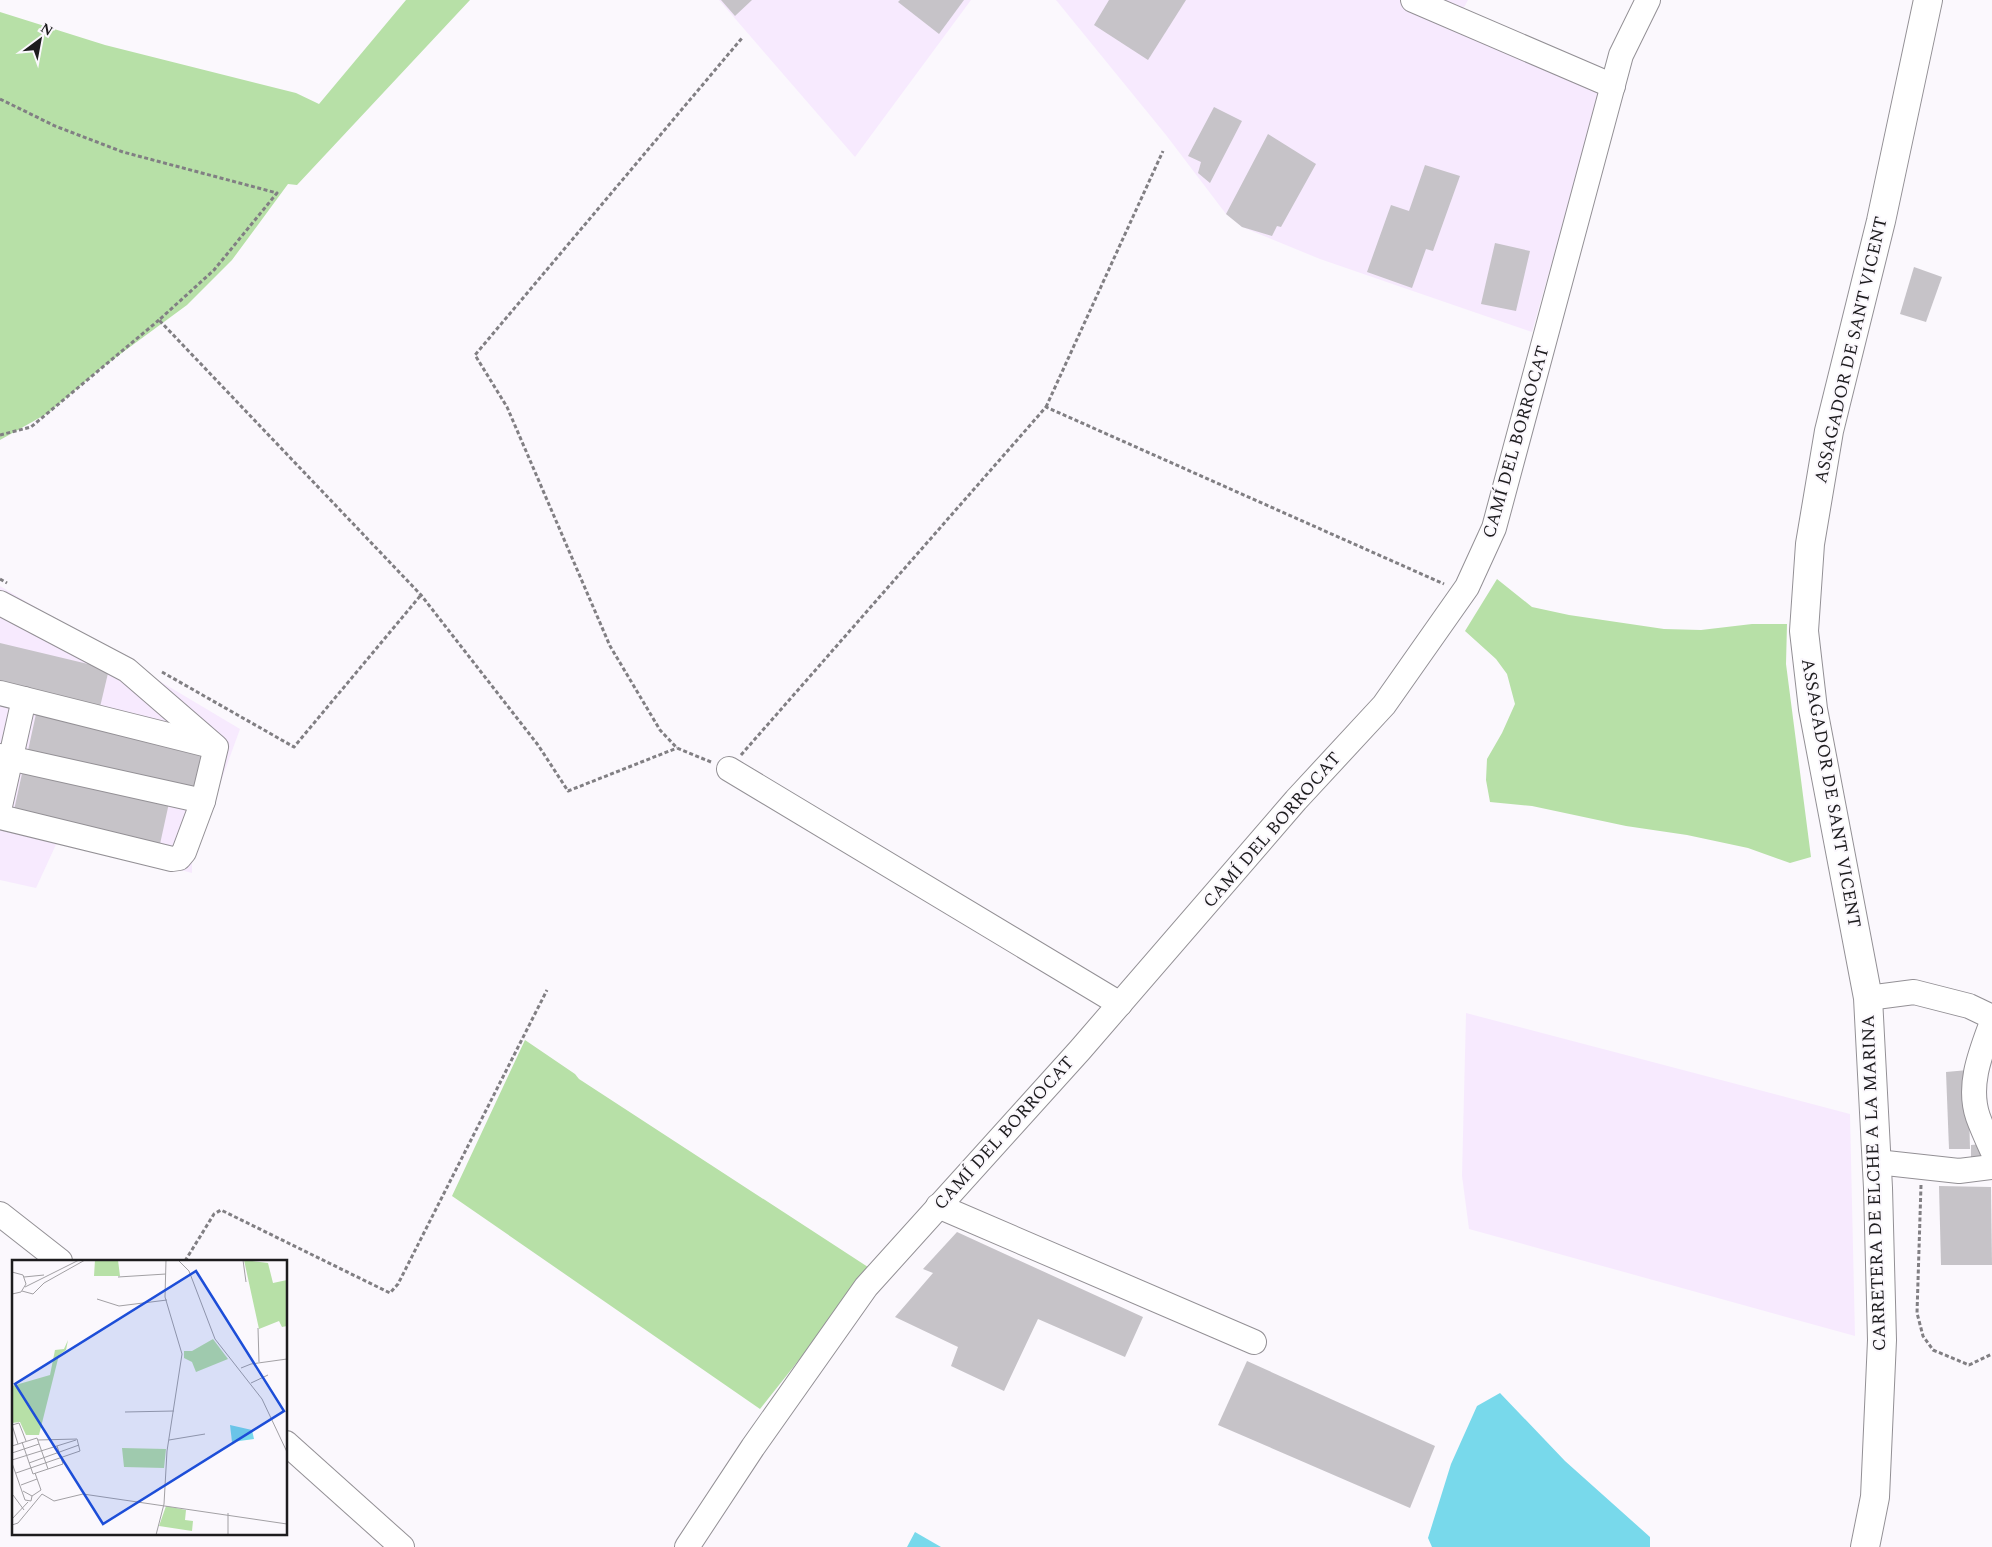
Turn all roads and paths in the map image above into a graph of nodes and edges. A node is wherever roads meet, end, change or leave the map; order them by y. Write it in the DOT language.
graph roads {
  1 [pos="1413,0"];
  2 [pos="1648,0"];
  3 [pos="1928,0"];
  4 [pos="742,38"];
  5 [pos="1614,86"];
  6 [pos="0,99"];
  7 [pos="1163,150"];
  8 [pos="159,320"];
  9 [pos="1046,407"];
  10 [pos="0,435"];
  11 [pos="0,579"];
  12 [pos="1463,593"];
  13 [pos="4,594"];
  14 [pos="422,596"];
  15 [pos="155,668"];
  16 [pos="0,693"];
  17 [pos="24,699"];
  18 [pos="216,747"];
  19 [pos="677,748"];
  20 [pos="5,757"];
  21 [pos="729,769"];
  22 [pos="203,801"];
  23 [pos="0,806"];
  24 [pos="0,817"];
  25 [pos="547,990"];
  26 [pos="1868,998"];
  27 [pos="1120,1004"];
  28 [pos="1992,1017"];
  29 [pos="1992,1022"];
  30 [pos="1992,1150"];
  31 [pos="1877,1162"];
  32 [pos="1921,1167"];
  33 [pos="1992,1167"];
  34 [pos="938,1206"];
  35 [pos="0,1214"];
  36 [pos="59,1260"];
  37 [pos="186,1260"];
  38 [pos="1254,1342"];
  39 [pos="1992,1354"];
  40 [pos="288,1445"];
  41 [pos="402,1547"];
  42 [pos="687,1547"];
  43 [pos="1866,1547"];
  1 -- 5 [label="street"];
  2 -- 5 [label="street, CAMÍ DEL BORROCAT"];
  3 -- 26 [label="main road, ASSAGADOR DE SANT VICENT"];
  4 -- 19 [label="path"];
  5 -- 12 [label="street, CAMÍ DEL BORROCAT"];
  6 -- 8 [label="path"];
  7 -- 9 [label="path"];
  8 -- 10 [label="path"];
  8 -- 14 [label="path"];
  9 -- 12 [label="path"];
  9 -- 21 [label="path"];
  11 -- 13 [label="path"];
  12 -- 27 [label="street, CAMÍ DEL BORROCAT"];
  13 -- 18 [label="street"];
  14 -- 15 [label="path"];
  14 -- 19 [label="path"];
  16 -- 17 [label="street"];
  17 -- 18 [label="street"];
  17 -- 20 [label="street"];
  18 -- 22 [label="street"];
  19 -- 21 [label="path"];
  20 -- 22 [label="street"];
  20 -- 23 [label="street"];
  21 -- 27 [label="street"];
  22 -- 24 [label="street"];
  25 -- 37 [label="path"];
  26 -- 28 [label="street"];
  26 -- 31 [label="main road, CARRETERA DE ELCHE A LA MARINA"];
  27 -- 34 [label="street, CAMÍ DEL BORROCAT"];
  29 -- 30 [label="street"];
  31 -- 32 [label="street"];
  31 -- 43 [label="main road, CARRETERA DE ELCHE A LA MARINA"];
  32 -- 33 [label="street"];
  32 -- 39 [label="path"];
  34 -- 38 [label="street"];
  34 -- 42 [label="street, CAMÍ DEL BORROCAT"];
  35 -- 36 [label="street"];
  40 -- 41 [label="street"];
}
